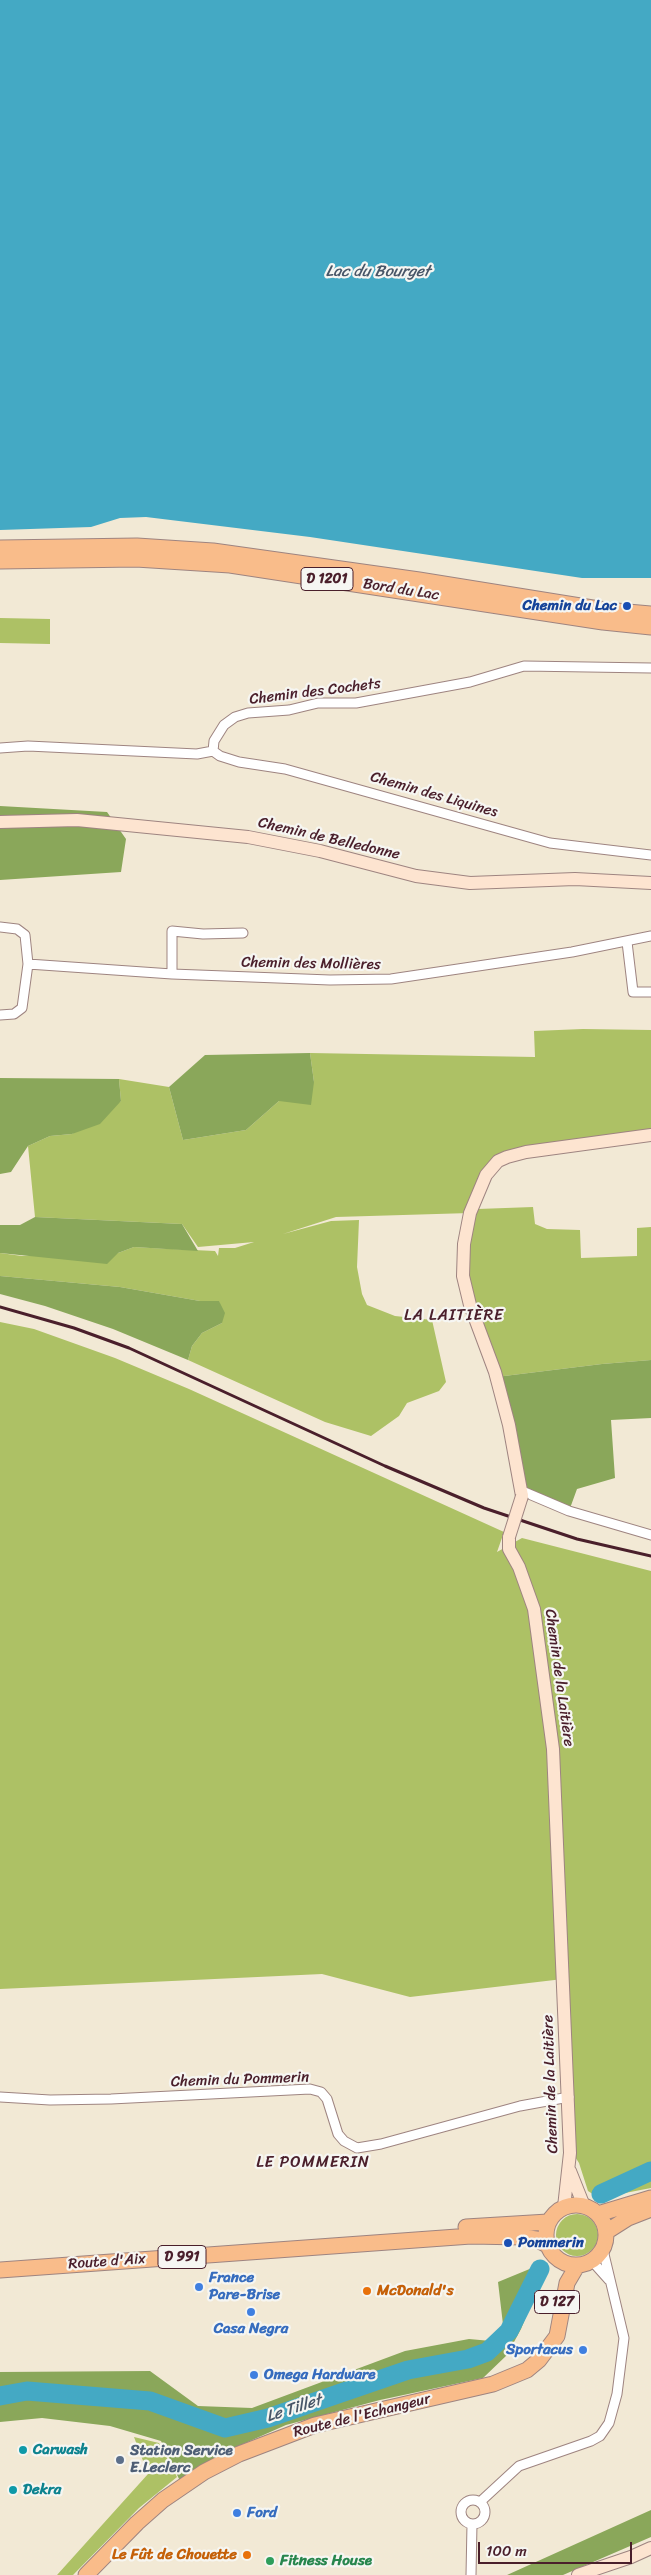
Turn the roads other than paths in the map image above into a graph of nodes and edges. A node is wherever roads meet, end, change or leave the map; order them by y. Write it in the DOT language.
graph roads {
  1 [pos="0,548"];
  2 [pos="0,561"];
  3 [pos="651,614"];
  4 [pos="651,627"];
  5 [pos="651,668"];
  6 [pos="0,748"];
  7 [pos="212,751"];
  8 [pos="0,822"];
  9 [pos="651,855"];
  10 [pos="651,883"];
  11 [pos="0,927"];
  12 [pos="243,933"];
  13 [pos="651,936"];
  14 [pos="627,942"];
  15 [pos="28,964"];
  16 [pos="172,974"];
  17 [pos="651,992"];
  18 [pos="0,1015"];
  19 [pos="651,1135"];
  20 [pos="522,1494"];
  21 [pos="651,1535"];
  22 [pos="569,2097"];
  23 [pos="0,2098"];
  24 [pos="569,2168"];
  25 [pos="651,2198"];
  26 [pos="584,2206"];
  27 [pos="564,2207"];
  28 [pos="651,2209"];
  29 [pos="598,2214"];
  30 [pos="548,2222"];
  31 [pos="606,2232"];
  32 [pos="363,2243"];
  33 [pos="547,2244"];
  34 [pos="603,2250"];
  35 [pos="557,2258"];
  36 [pos="584,2263"];
  37 [pos="0,2270"];
  38 [pos="610,2282"];
  39 [pos="550,2345"];
  40 [pos="480,2502"];
  41 [pos="472,2524"];
  42 [pos="651,2548"];
  43 [pos="631,2558"];
  44 [pos="86,2575"];
  45 [pos="472,2575"];
  46 [pos="578,2575"];
  47 [pos="599,2575"];
  1 -- 3 [label="main road, Bord du Lac / D 1201"];
  2 -- 4 [label="main road, Bord du Lac / D 1201"];
  5 -- 7 [label="street, Chemin des Cochets"];
  6 -- 7 [label="street"];
  7 -- 9 [label="street, Chemin des Liquines"];
  8 -- 10 [label="main road, Chemin de Belledonne"];
  11 -- 15 [label="street"];
  12 -- 16 [label="street"];
  13 -- 14 [label="street, Chemin des Mollières"];
  14 -- 16 [label="street, Chemin des Mollières"];
  14 -- 17 [label="street"];
  15 -- 16 [label="street, Chemin des Mollières"];
  15 -- 18 [label="street"];
  19 -- 20 [label="main road"];
  20 -- 21 [label="street"];
  20 -- 22 [label="main road, Chemin de la Laitière, bridge"];
  22 -- 23 [label="street, Chemin du Pommerin"];
  22 -- 24 [label="main road, Chemin de la Laitière"];
  24 -- 26 [label="main road, Chemin de la Laitière"];
  24 -- 27 [label="main road, Chemin de la Laitière"];
  25 -- 29 [label="main road"];
  26 -- 27 [label="main road"];
  26 -- 29 [label="main road"];
  27 -- 30 [label="main road"];
  28 -- 31 [label="main road"];
  29 -- 31 [label="main road"];
  30 -- 32 [label="main road, Route d'Aix / D 991"];
  30 -- 33 [label="main road"];
  31 -- 34 [label="main road"];
  32 -- 33 [label="main road, Route d'Aix / D 991"];
  32 -- 37 [label="main road, Route d'Aix / D 991"];
  33 -- 35 [label="main road"];
  34 -- 36 [label="main road"];
  34 -- 38 [label="street"];
  35 -- 36 [label="main road"];
  35 -- 39 [label="main road, D 127"];
  36 -- 38 [label="street"];
  36 -- 39 [label="main road, Route de l'Echangeur / D 127"];
  38 -- 40 [label="street"];
  39 -- 44 [label="main road, Route de l'Echangeur / D 127"];
  40 -- 41 [label="street"];
  40 -- 41 [label="street"];
  41 -- 45 [label="street"];
  42 -- 43 [label="main road"];
  43 -- 46 [label="main road"];
  43 -- 47 [label="main road"];
}
